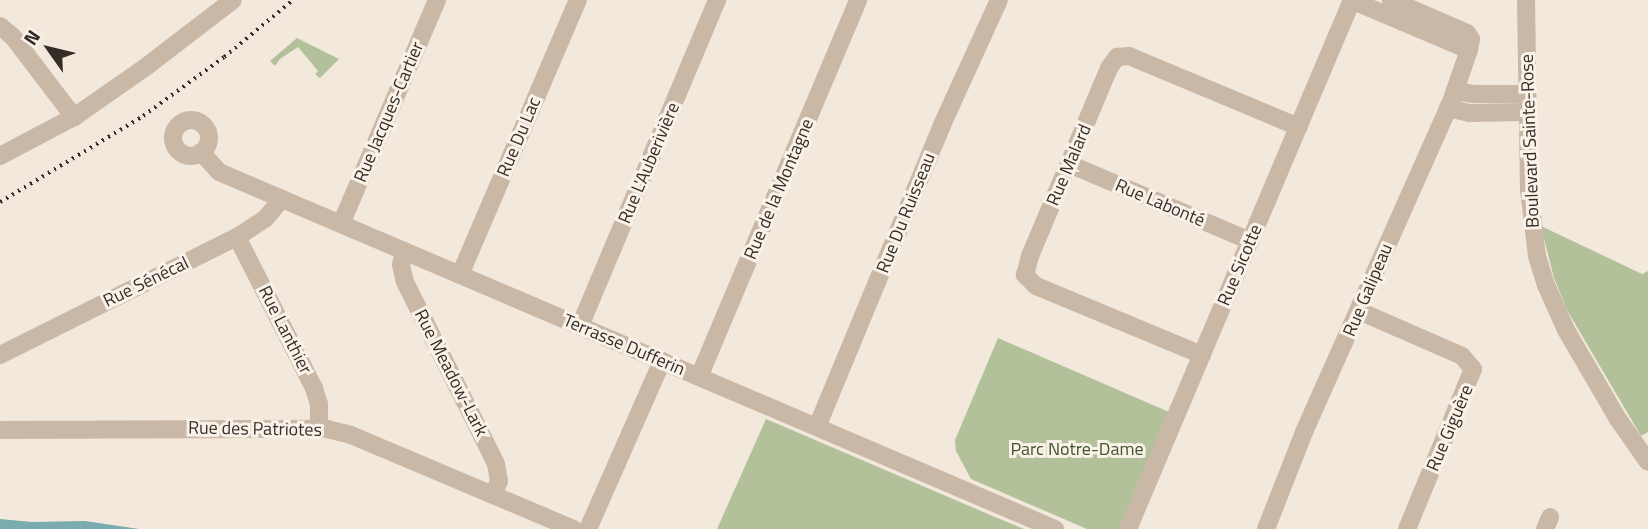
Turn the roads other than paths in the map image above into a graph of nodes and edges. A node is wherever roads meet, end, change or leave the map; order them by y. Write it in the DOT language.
graph roads {
  1 [pos="233,0"];
  2 [pos="437,0"];
  3 [pos="578,0"];
  4 [pos="718,0"];
  5 [pos="858,0"];
  6 [pos="999,0"];
  7 [pos="1352,0"];
  8 [pos="1391,0"];
  9 [pos="1526,0"];
  10 [pos="0,26"];
  11 [pos="1469,50"];
  12 [pos="1455,91"];
  13 [pos="1527,103"];
  14 [pos="1448,108"];
  15 [pos="74,117"];
  16 [pos="1299,127"];
  17 [pos="201,152"];
  18 [pos="0,156"];
  19 [pos="1069,164"];
  20 [pos="282,199"];
  21 [pos="341,224"];
  22 [pos="237,237"];
  23 [pos="1250,241"];
  24 [pos="404,251"];
  25 [pos="460,275"];
  26 [pos="1359,311"];
  27 [pos="580,326"];
  28 [pos="0,355"];
  29 [pos="1202,355"];
  30 [pos="662,361"];
  31 [pos="699,377"];
  32 [pos="319,427"];
  33 [pos="817,427"];
  34 [pos="0,430"];
  35 [pos="1648,462"];
  36 [pos="493,495"];
  37 [pos="574,529"];
  38 [pos="588,529"];
  39 [pos="1055,529"];
  40 [pos="1128,529"];
  41 [pos="1266,529"];
  42 [pos="1407,529"];
  1 -- 15 [label="street"];
  2 -- 21 [label="street, Rue Jacques-Cartier"];
  3 -- 25 [label="street, Rue Du Lac"];
  4 -- 27 [label="street, Rue L'Auberivière"];
  5 -- 31 [label="street, Rue de la Montagne"];
  6 -- 33 [label="street, Rue Du Ruisseau"];
  7 -- 11 [label="street"];
  7 -- 16 [label="street, Rue Sicotte"];
  8 -- 11 [label="street"];
  9 -- 13 [label="street, Boulevard Sainte-Rose"];
  10 -- 15 [label="street"];
  11 -- 12 [label="street, Rue Galipeau"];
  12 -- 13 [label="street"];
  12 -- 14 [label="street, Rue Galipeau"];
  13 -- 14 [label="street"];
  13 -- 35 [label="street, Boulevard Sainte-Rose"];
  14 -- 26 [label="street, Rue Galipeau"];
  15 -- 18 [label="street"];
  16 -- 19 [label="street, Rue Malard"];
  16 -- 23 [label="street, Rue Sicotte"];
  17 -- 20 [label="street, Terrasse Dufferin"];
  19 -- 23 [label="street, Rue Labonté"];
  19 -- 29 [label="street, Rue Malard"];
  20 -- 21 [label="street, Terrasse Dufferin"];
  20 -- 22 [label="street, Rue Sénécal"];
  21 -- 24 [label="street, Terrasse Dufferin"];
  22 -- 28 [label="street, Rue Sénécal"];
  22 -- 32 [label="street, Rue Lanthier"];
  23 -- 29 [label="street, Rue Sicotte"];
  24 -- 25 [label="street, Terrasse Dufferin"];
  24 -- 36 [label="street, Rue Meadow-Lark"];
  25 -- 27 [label="street, Terrasse Dufferin"];
  26 -- 41 [label="street, Rue Galipeau"];
  26 -- 42 [label="street, Rue Giguère"];
  27 -- 30 [label="street, Terrasse Dufferin"];
  29 -- 40 [label="street, Rue Sicotte"];
  30 -- 31 [label="street, Terrasse Dufferin"];
  30 -- 38 [label="street"];
  31 -- 33 [label="street, Terrasse Dufferin"];
  32 -- 34 [label="street, Rue des Patriotes"];
  32 -- 36 [label="street, Rue des Patriotes"];
  33 -- 39 [label="street, Terrasse Dufferin"];
  36 -- 37 [label="street, Rue des Patriotes"];
}
